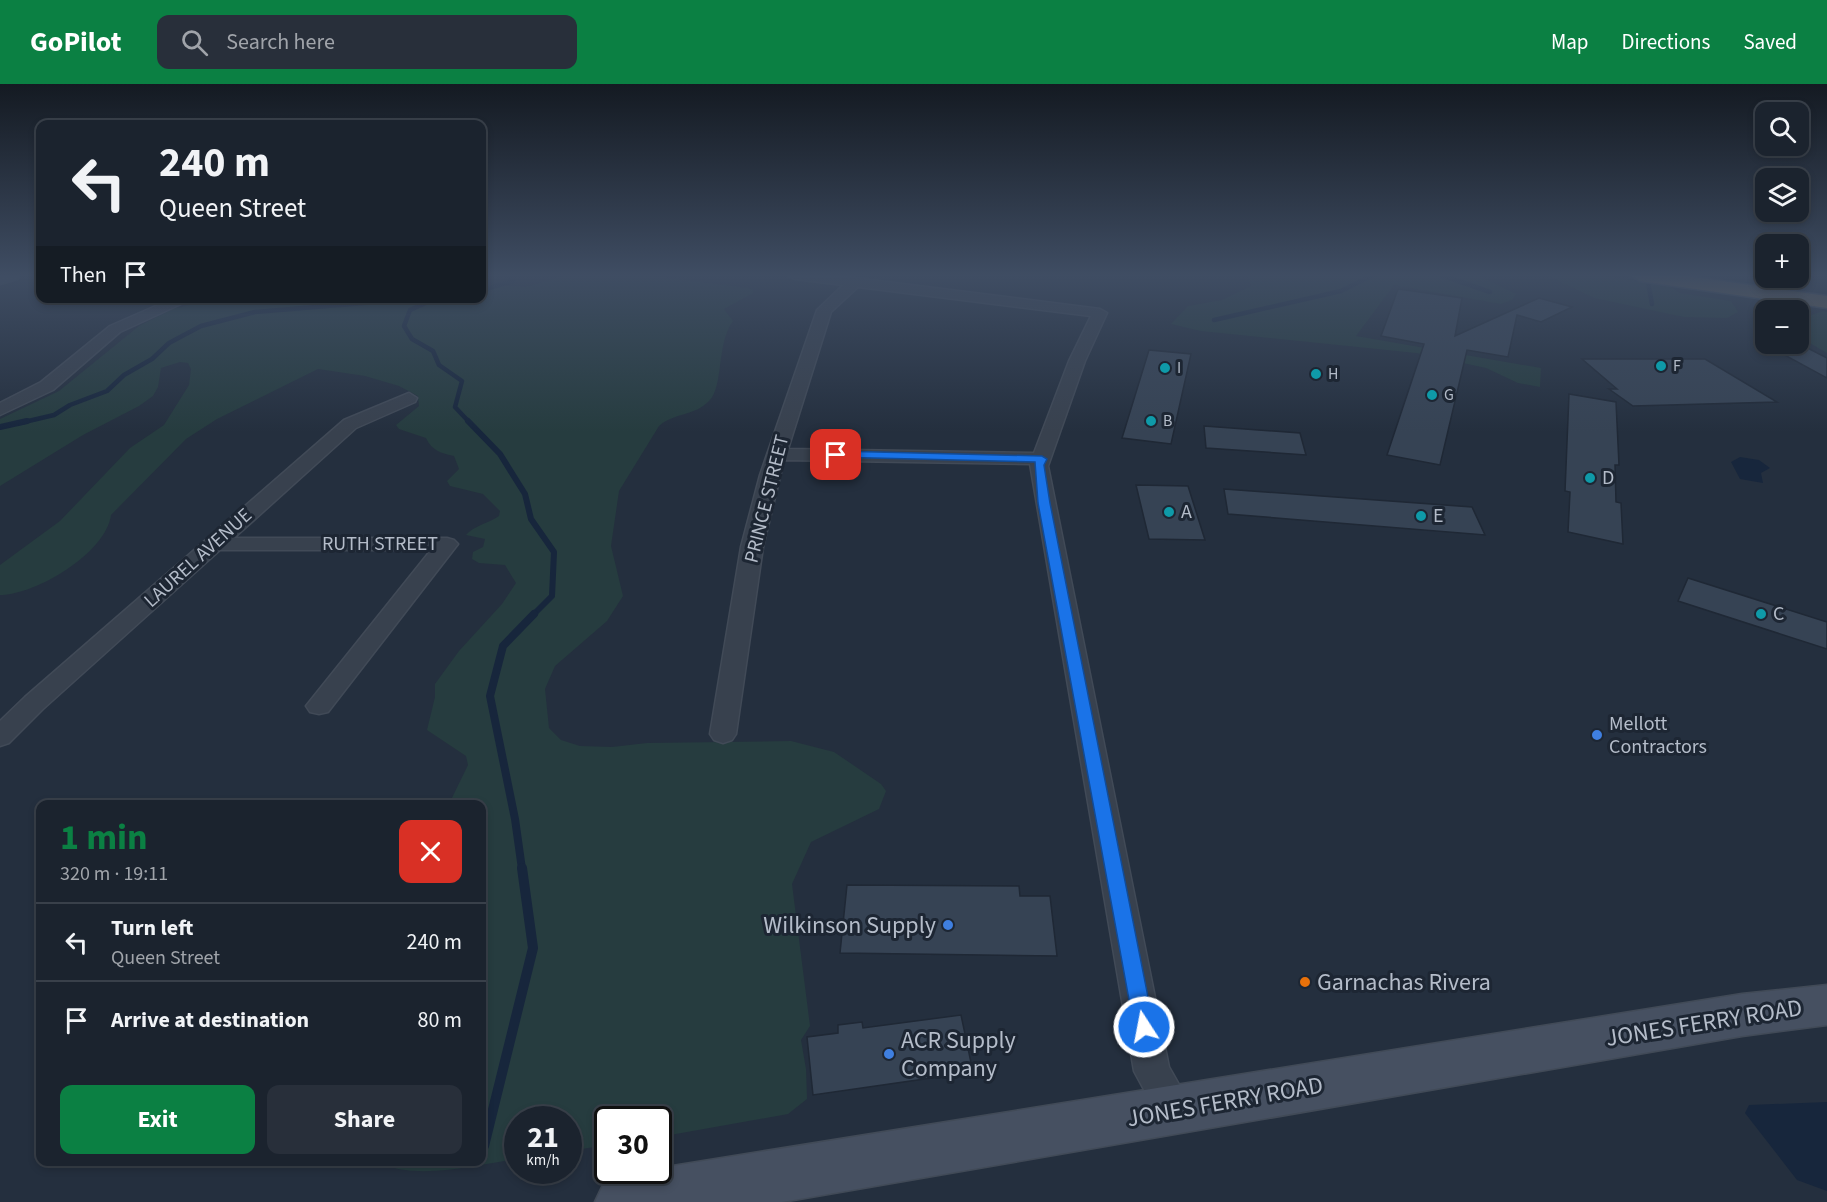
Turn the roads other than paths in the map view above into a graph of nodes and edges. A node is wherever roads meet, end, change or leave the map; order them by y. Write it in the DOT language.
graph roads {
  1 [pos="119,327"];
  2 [pos="818,327"];
  3 [pos="1093,327"];
  4 [pos="410,398"];
  5 [pos="0,410"];
  6 [pos="777,454"];
  7 [pos="1042,459"];
  8 [pos="214,544"];
  9 [pos="319,706"];
  10 [pos="723,734"];
  11 [pos="0,738"];
  12 [pos="1827,1005"];
  13 [pos="1175,1111"];
  14 [pos="623,1202"];
  1 -- 5 [label="street"];
  2 -- 6 [label="street, PRINCE STREET"];
  3 -- 7 [label="street"];
  4 -- 8 [label="street, LAUREL AVENUE"];
  6 -- 7 [label="street"];
  6 -- 10 [label="street, PRINCE STREET"];
  7 -- 13 [label="street"];
  8 -- 9 [label="street, RUTH STREET"];
  8 -- 11 [label="street, LAUREL AVENUE"];
  12 -- 13 [label="main road, JONES FERRY ROAD"];
  13 -- 14 [label="main road, JONES FERRY ROAD"];
}
